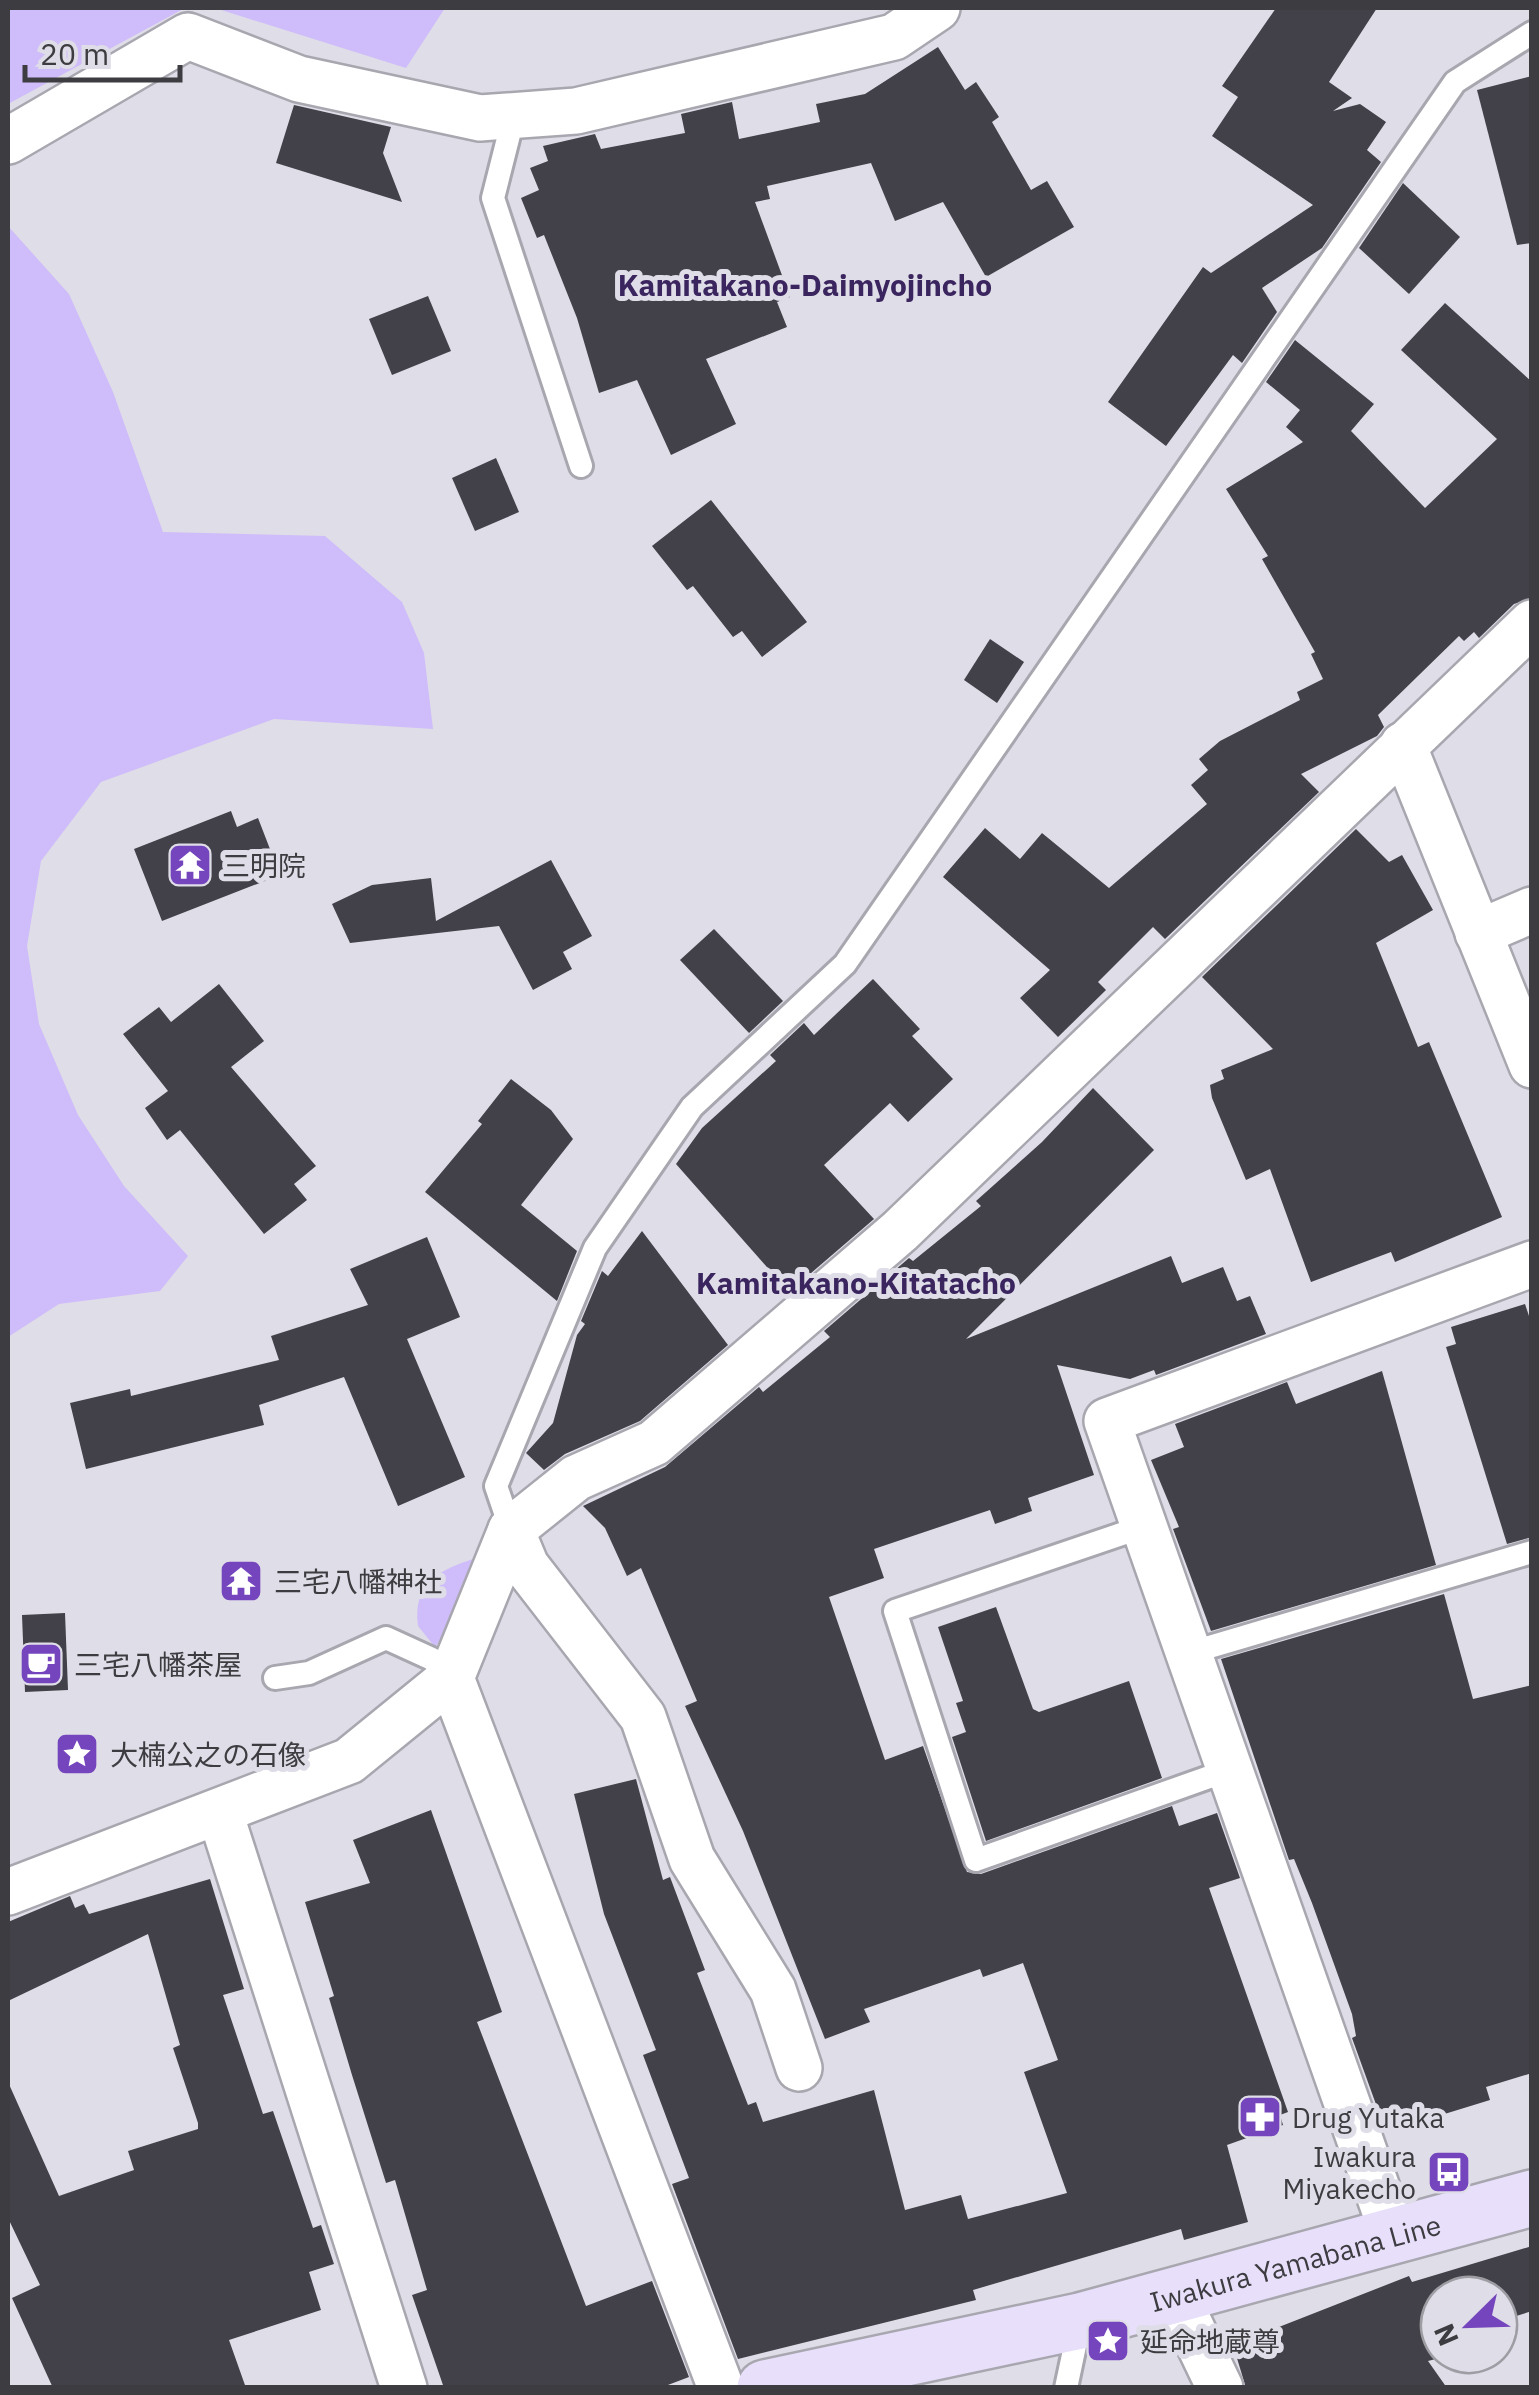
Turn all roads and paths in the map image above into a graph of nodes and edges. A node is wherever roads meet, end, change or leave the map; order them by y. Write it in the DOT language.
graph roads {
  1 [pos="937,8"];
  2 [pos="1532,32"];
  3 [pos="514,115"];
  4 [pos="8,141"];
  5 [pos="581,466"];
  6 [pos="1532,623"];
  7 [pos="1403,745"];
  8 [pos="1532,910"];
  9 [pos="1478,932"];
  10 [pos="1532,1065"];
  11 [pos="1532,1264"];
  12 [pos="1145,1526"];
  13 [pos="511,1530"];
  14 [pos="1532,1552"];
  15 [pos="1188,1653"];
  16 [pos="275,1678"];
  17 [pos="451,1678"];
  18 [pos="1229,1770"];
  19 [pos="220,1813"];
  20 [pos="8,1892"];
  21 [pos="799,2068"];
  22 [pos="1532,2198"];
  23 [pos="1393,2234"];
  24 [pos="1176,2296"];
  25 [pos="1080,2321"];
  26 [pos="404,2388"];
  27 [pos="721,2388"];
  28 [pos="765,2388"];
  29 [pos="1066,2388"];
  30 [pos="1220,2388"];
  1 -- 3 [label="street"];
  2 -- 13 [label="lane"];
  3 -- 4 [label="street"];
  3 -- 5 [label="lane"];
  6 -- 7 [label="street"];
  7 -- 9 [label="street"];
  7 -- 13 [label="street"];
  8 -- 9 [label="street"];
  9 -- 10 [label="street"];
  11 -- 12 [label="street"];
  12 -- 15 [label="street"];
  12 -- 18 [label="lane"];
  13 -- 17 [label="street"];
  13 -- 21 [label="street"];
  14 -- 15 [label="lane"];
  15 -- 18 [label="street"];
  16 -- 17 [label="lane"];
  17 -- 19 [label="street"];
  17 -- 27 [label="street"];
  18 -- 23 [label="street"];
  19 -- 20 [label="street"];
  19 -- 26 [label="street"];
  22 -- 23 [label="main road, Iwakura Yamabana Line"];
  23 -- 24 [label="main road, Iwakura Yamabana Line"];
  24 -- 25 [label="main road, Iwakura Yamabana Line"];
  24 -- 30 [label="street"];
  25 -- 28 [label="main road, Iwakura Yamabana Line"];
  25 -- 29 [label="lane"];
}
